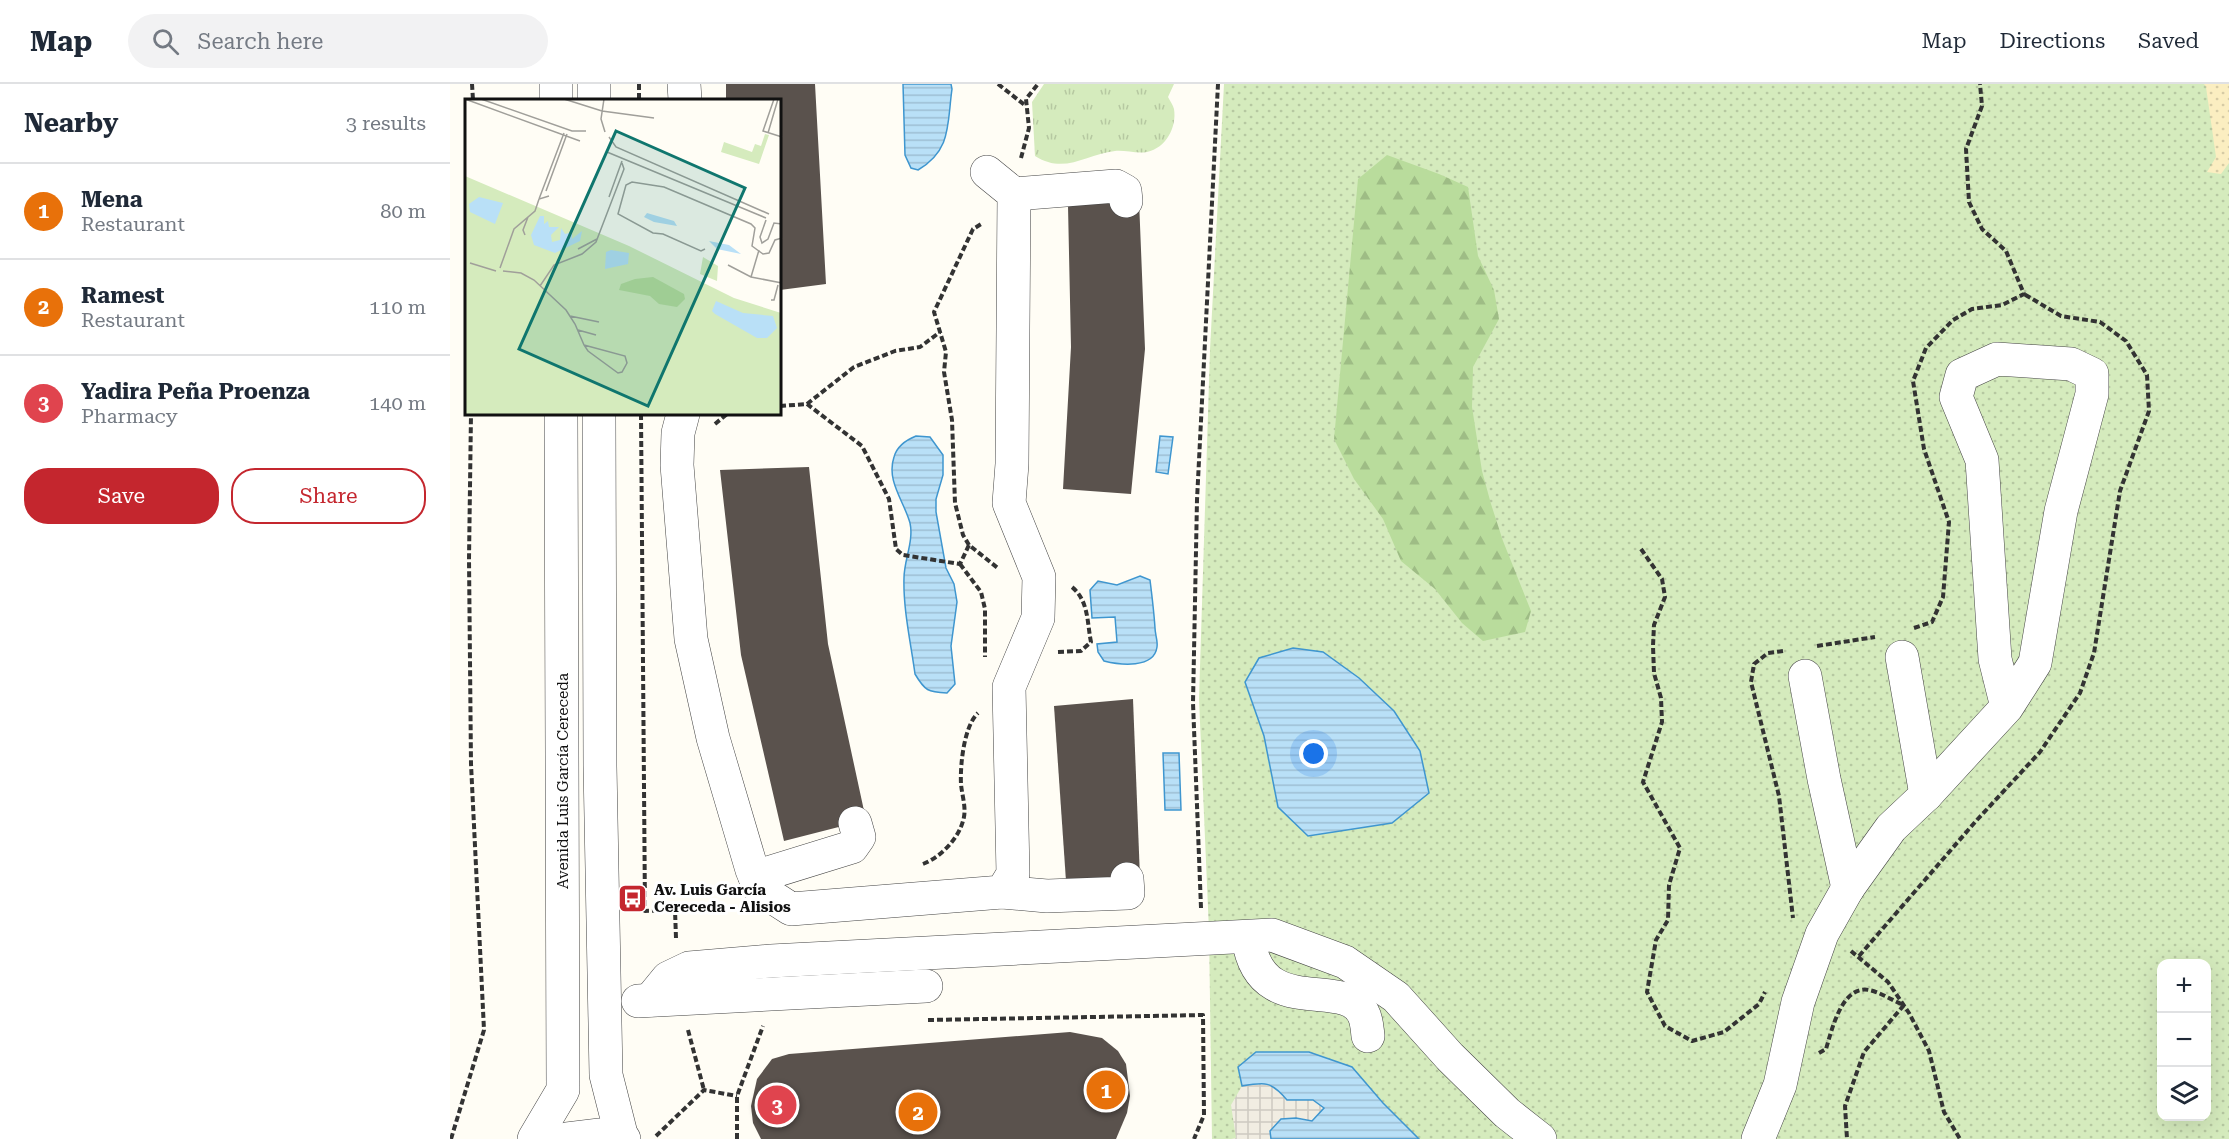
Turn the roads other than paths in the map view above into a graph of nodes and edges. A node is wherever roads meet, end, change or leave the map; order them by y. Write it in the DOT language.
graph roads {
  1 [pos="684,84"];
  2 [pos="685,99"];
  3 [pos="1126,201"];
  4 [pos="561,416"];
  5 [pos="599,416"];
  6 [pos="682,416"];
  7 [pos="1902,657"];
  8 [pos="1805,676"];
  9 [pos="2007,707"];
  10 [pos="1926,795"];
  11 [pos="855,823"];
  12 [pos="755,877"];
  13 [pos="1127,879"];
  14 [pos="1848,888"];
  15 [pos="1002,891"];
  16 [pos="1248,937"];
  17 [pos="926,986"];
  18 [pos="664,999"];
  19 [pos="606,1002"];
  20 [pos="1368,1036"];
  21 [pos="534,1139"];
  22 [pos="567,1139"];
  23 [pos="623,1139"];
  24 [pos="1540,1139"];
  25 [pos="1758,1139"];
  1 -- 2 [label="street"];
  3 -- 15 [label="street"];
  4 -- 21 [label="street, Avenida Luis García Cereceda"];
  5 -- 19 [label="street"];
  6 -- 12 [label="street"];
  7 -- 10 [label="street"];
  8 -- 14 [label="street"];
  9 -- 9 [label="street"];
  9 -- 10 [label="street"];
  10 -- 14 [label="street"];
  11 -- 12 [label="street"];
  12 -- 15 [label="street"];
  13 -- 15 [label="street"];
  14 -- 25 [label="street"];
  16 -- 18 [label="street"];
  16 -- 20 [label="street"];
  16 -- 24 [label="street"];
  17 -- 18 [label="street"];
  18 -- 19 [label="street"];
  19 -- 23 [label="street"];
  22 -- 23 [label="street"];
}
